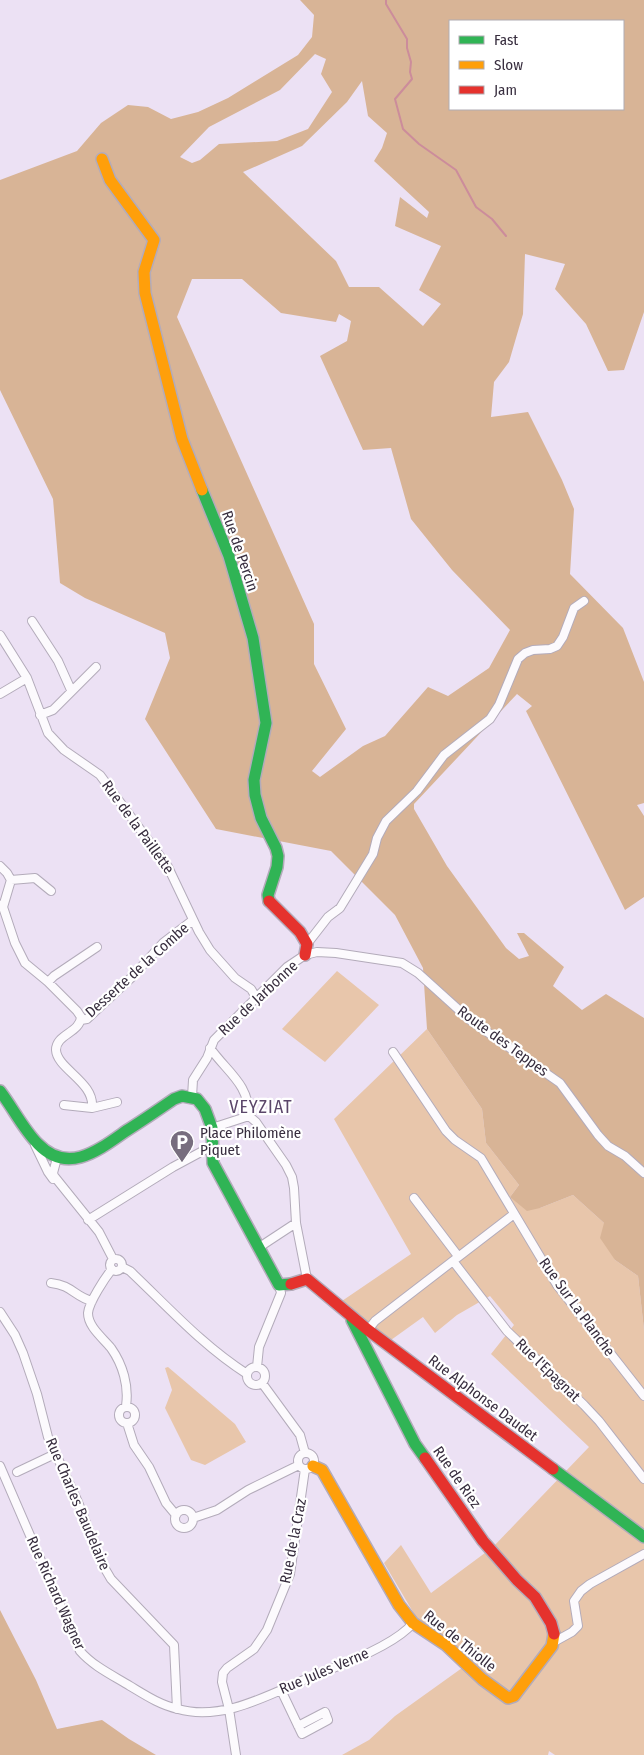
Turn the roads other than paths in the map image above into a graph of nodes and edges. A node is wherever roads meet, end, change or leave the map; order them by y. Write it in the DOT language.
graph roads {
  1 [pos="102,160"];
  2 [pos="584,602"];
  3 [pos="32,621"];
  4 [pos="0,635"];
  5 [pos="96,667"];
  6 [pos="27,678"];
  7 [pos="71,690"];
  8 [pos="0,694"];
  9 [pos="40,715"];
  10 [pos="0,866"];
  11 [pos="11,880"];
  12 [pos="51,891"];
  13 [pos="2,906"];
  14 [pos="193,920"];
  15 [pos="97,947"];
  16 [pos="306,949"];
  17 [pos="48,982"];
  18 [pos="257,999"];
  19 [pos="81,1020"];
  20 [pos="210,1048"];
  21 [pos="392,1052"];
  22 [pos="0,1091"];
  23 [pos="192,1097"];
  24 [pos="117,1102"];
  25 [pos="64,1105"];
  26 [pos="92,1108"];
  27 [pos="249,1116"];
  28 [pos="212,1128"];
  29 [pos="32,1138"];
  30 [pos="212,1146"];
  31 [pos="57,1158"];
  32 [pos="644,1173"];
  33 [pos="60,1185"];
  34 [pos="414,1198"];
  35 [pos="514,1214"];
  36 [pos="88,1220"];
  37 [pos="296,1223"];
  38 [pos="258,1248"];
  39 [pos="455,1258"];
  40 [pos="113,1259"];
  41 [pos="122,1267"];
  42 [pos="112,1270"];
  43 [pos="307,1279"];
  44 [pos="51,1282"];
  45 [pos="279,1285"];
  46 [pos="92,1301"];
  47 [pos="0,1312"];
  48 [pos="350,1317"];
  49 [pos="368,1330"];
  50 [pos="257,1367"];
  51 [pos="247,1374"];
  52 [pos="262,1383"];
  53 [pos="644,1396"];
  54 [pos="305,1453"];
  55 [pos="55,1454"];
  56 [pos="0,1466"];
  57 [pos="306,1466"];
  58 [pos="17,1472"];
  59 [pos="2,1475"];
  60 [pos="644,1479"];
  61 [pos="176,1515"];
  62 [pos="193,1518"];
  63 [pos="644,1537"];
  64 [pos="644,1554"];
  65 [pos="413,1623"];
  66 [pos="554,1642"];
  67 [pos="281,1690"];
  68 [pos="177,1709"];
  69 [pos="229,1709"];
  70 [pos="298,1726"];
  71 [pos="236,1755"];
  1 -- 16 [label="street, Rue de Percin"];
  2 -- 16 [label="street, Rue de Jarbonne"];
  3 -- 7 [label="street"];
  4 -- 6 [label="street, Rue de la Paillette"];
  5 -- 7 [label="street"];
  6 -- 8 [label="street"];
  6 -- 9 [label="street, Rue de la Paillette"];
  7 -- 9 [label="street"];
  9 -- 14 [label="street, Rue de la Paillette"];
  10 -- 11 [label="street"];
  11 -- 12 [label="street"];
  11 -- 13 [label="street"];
  13 -- 17 [label="street"];
  14 -- 18 [label="street, Rue de la Paillette"];
  14 -- 19 [label="street, Desserte de la Combe"];
  15 -- 17 [label="street"];
  16 -- 18 [label="street, Rue de Jarbonne"];
  16 -- 32 [label="street, Route des Teppes"];
  17 -- 19 [label="street"];
  18 -- 20 [label="street, Rue de Jarbonne"];
  19 -- 26 [label="street, Desserte de la Combe"];
  20 -- 23 [label="street, Rue de Jarbonne"];
  20 -- 27 [label="street"];
  21 -- 35 [label="street, Rue Sur La Planche"];
  22 -- 29 [label="street"];
  23 -- 28 [label="street"];
  23 -- 31 [label="street"];
  24 -- 26 [label="street"];
  25 -- 26 [label="street"];
  27 -- 28 [label="street"];
  27 -- 37 [label="street"];
  28 -- 30 [label="street"];
  29 -- 31 [label="street"];
  29 -- 33 [label="street"];
  30 -- 36 [label="street"];
  30 -- 38 [label="street"];
  31 -- 33 [label="street"];
  33 -- 36 [label="street"];
  34 -- 39 [label="street, Rue l'Epagnat"];
  35 -- 39 [label="street"];
  35 -- 53 [label="street, Rue Sur La Planche"];
  36 -- 40 [label="street"];
  37 -- 38 [label="street"];
  37 -- 43 [label="street"];
  38 -- 45 [label="street"];
  39 -- 49 [label="street"];
  39 -- 60 [label="street, Rue l'Epagnat"];
  40 -- 41 [label="street"];
  40 -- 42 [label="street"];
  41 -- 42 [label="street"];
  41 -- 51 [label="street"];
  42 -- 46 [label="street"];
  43 -- 45 [label="street"];
  43 -- 48 [label="street, Rue Alphonse Daudet"];
  44 -- 46 [label="street"];
  45 -- 50 [label="street"];
  46 -- 61 [label="street"];
  47 -- 55 [label="street, Rue Charles Baudelaire"];
  48 -- 49 [label="street, Rue Alphonse Daudet"];
  48 -- 66 [label="street, Rue de Riez"];
  49 -- 63 [label="street, Rue Alphonse Daudet"];
  50 -- 51 [label="street"];
  50 -- 52 [label="street"];
  51 -- 52 [label="street"];
  52 -- 54 [label="street"];
  54 -- 57 [label="street"];
  54 -- 57 [label="street"];
  55 -- 58 [label="street"];
  55 -- 68 [label="street, Rue Charles Baudelaire"];
  56 -- 59 [label="street, Rue Richard Wagner"];
  57 -- 62 [label="street"];
  57 -- 65 [label="street, Rue de Thiolle"];
  57 -- 69 [label="street, Rue de la Craz"];
  59 -- 68 [label="street, Rue Richard Wagner"];
  61 -- 62 [label="street"];
  61 -- 62 [label="street"];
  64 -- 66 [label="street"];
  65 -- 66 [label="street, Rue de Thiolle"];
  65 -- 67 [label="street, Rue Jules Verne"];
  67 -- 69 [label="street, Rue Jules Verne"];
  67 -- 70 [label="street"];
  68 -- 69 [label="street, Rue Richard Wagner"];
  69 -- 71 [label="street"];
}
